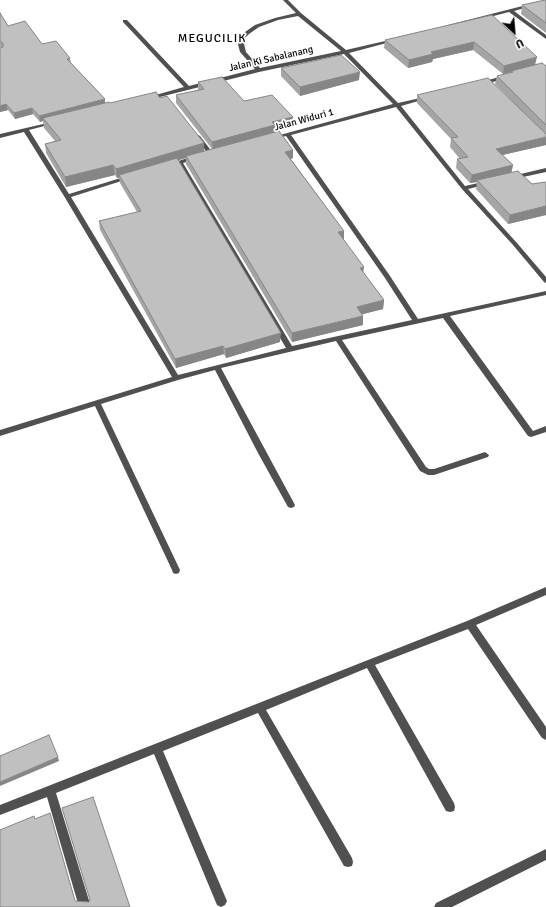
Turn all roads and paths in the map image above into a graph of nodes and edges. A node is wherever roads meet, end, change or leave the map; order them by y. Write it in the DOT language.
graph roads {
  1 [pos="285,0"];
  2 [pos="546,1"];
  3 [pos="510,10"];
  4 [pos="299,14"];
  5 [pos="125,21"];
  6 [pos="442,27"];
  7 [pos="405,37"];
  8 [pos="546,37"];
  9 [pos="345,52"];
  10 [pos="259,70"];
  11 [pos="510,76"];
  12 [pos="488,82"];
  13 [pos="474,85"];
  14 [pos="494,87"];
  15 [pos="188,88"];
  16 [pos="164,94"];
  17 [pos="430,96"];
  18 [pos="141,100"];
  19 [pos="169,100"];
  20 [pos="397,105"];
  21 [pos="60,121"];
  22 [pos="25,129"];
  23 [pos="192,130"];
  24 [pos="287,134"];
  25 [pos="0,136"];
  26 [pos="264,140"];
  27 [pos="218,152"];
  28 [pos="211,154"];
  29 [pos="180,162"];
  30 [pos="165,166"];
  31 [pos="546,170"];
  32 [pos="135,175"];
  33 [pos="508,178"];
  34 [pos="493,182"];
  35 [pos="464,188"];
  36 [pos="67,196"];
  37 [pos="546,281"];
  38 [pos="546,293"];
  39 [pos="445,315"];
  40 [pos="416,321"];
  41 [pos="338,339"];
  42 [pos="290,349"];
  43 [pos="218,367"];
  44 [pos="176,378"];
  45 [pos="97,402"];
  46 [pos="546,429"];
  47 [pos="0,433"];
  48 [pos="485,455"];
  49 [pos="291,505"];
  50 [pos="176,570"];
  51 [pos="546,591"];
  52 [pos="470,624"];
  53 [pos="369,663"];
  54 [pos="260,708"];
  55 [pos="546,735"];
  56 [pos="157,748"];
  57 [pos="50,790"];
  58 [pos="450,807"];
  59 [pos="0,810"];
  60 [pos="546,854"];
  61 [pos="348,862"];
  62 [pos="221,901"];
  63 [pos="85,907"];
  64 [pos="440,907"];
  1 -- 4 [label="street"];
  2 -- 3 [label="street"];
  3 -- 6 [label="street"];
  3 -- 8 [label="street"];
  4 -- 9 [label="street"];
  4 -- 10 [label="street"];
  5 -- 15 [label="street"];
  7 -- 9 [label="street, Jalan Ki Sabalanang"];
  9 -- 10 [label="street, Jalan Ki Sabalanang"];
  9 -- 20 [label="street"];
  10 -- 15 [label="street, Jalan Ki Sabalanang"];
  11 -- 12 [label="street"];
  12 -- 13 [label="street"];
  12 -- 14 [label="street"];
  15 -- 16 [label="street, Jalan Ki Sabalanang"];
  16 -- 18 [label="street, Jalan Ki Sabalanang"];
  16 -- 19 [label="street"];
  17 -- 20 [label="street, Jalan Widuri 1"];
  20 -- 24 [label="street, Jalan Widuri 1"];
  20 -- 35 [label="street"];
  21 -- 22 [label="street"];
  22 -- 25 [label="street"];
  22 -- 36 [label="street"];
  23 -- 28 [label="street"];
  24 -- 26 [label="street, Jalan Widuri 1"];
  24 -- 40 [label="street"];
  27 -- 28 [label="street"];
  28 -- 29 [label="street"];
  29 -- 30 [label="street"];
  29 -- 42 [label="street"];
  31 -- 33 [label="street"];
  32 -- 36 [label="street"];
  34 -- 35 [label="street"];
  35 -- 37 [label="street"];
  36 -- 44 [label="street"];
  38 -- 39 [label="street"];
  39 -- 40 [label="street"];
  39 -- 46 [label="street"];
  40 -- 41 [label="street"];
  41 -- 42 [label="street"];
  41 -- 48 [label="street"];
  42 -- 43 [label="street"];
  43 -- 44 [label="street"];
  43 -- 49 [label="street"];
  44 -- 45 [label="street"];
  45 -- 47 [label="street"];
  45 -- 50 [label="street"];
  51 -- 52 [label="street"];
  52 -- 53 [label="street"];
  52 -- 55 [label="street"];
  53 -- 54 [label="street"];
  53 -- 58 [label="street"];
  54 -- 56 [label="street"];
  54 -- 61 [label="street"];
  56 -- 57 [label="street"];
  56 -- 62 [label="street"];
  57 -- 59 [label="street"];
  57 -- 63 [label="street"];
  60 -- 64 [label="street"];
}
